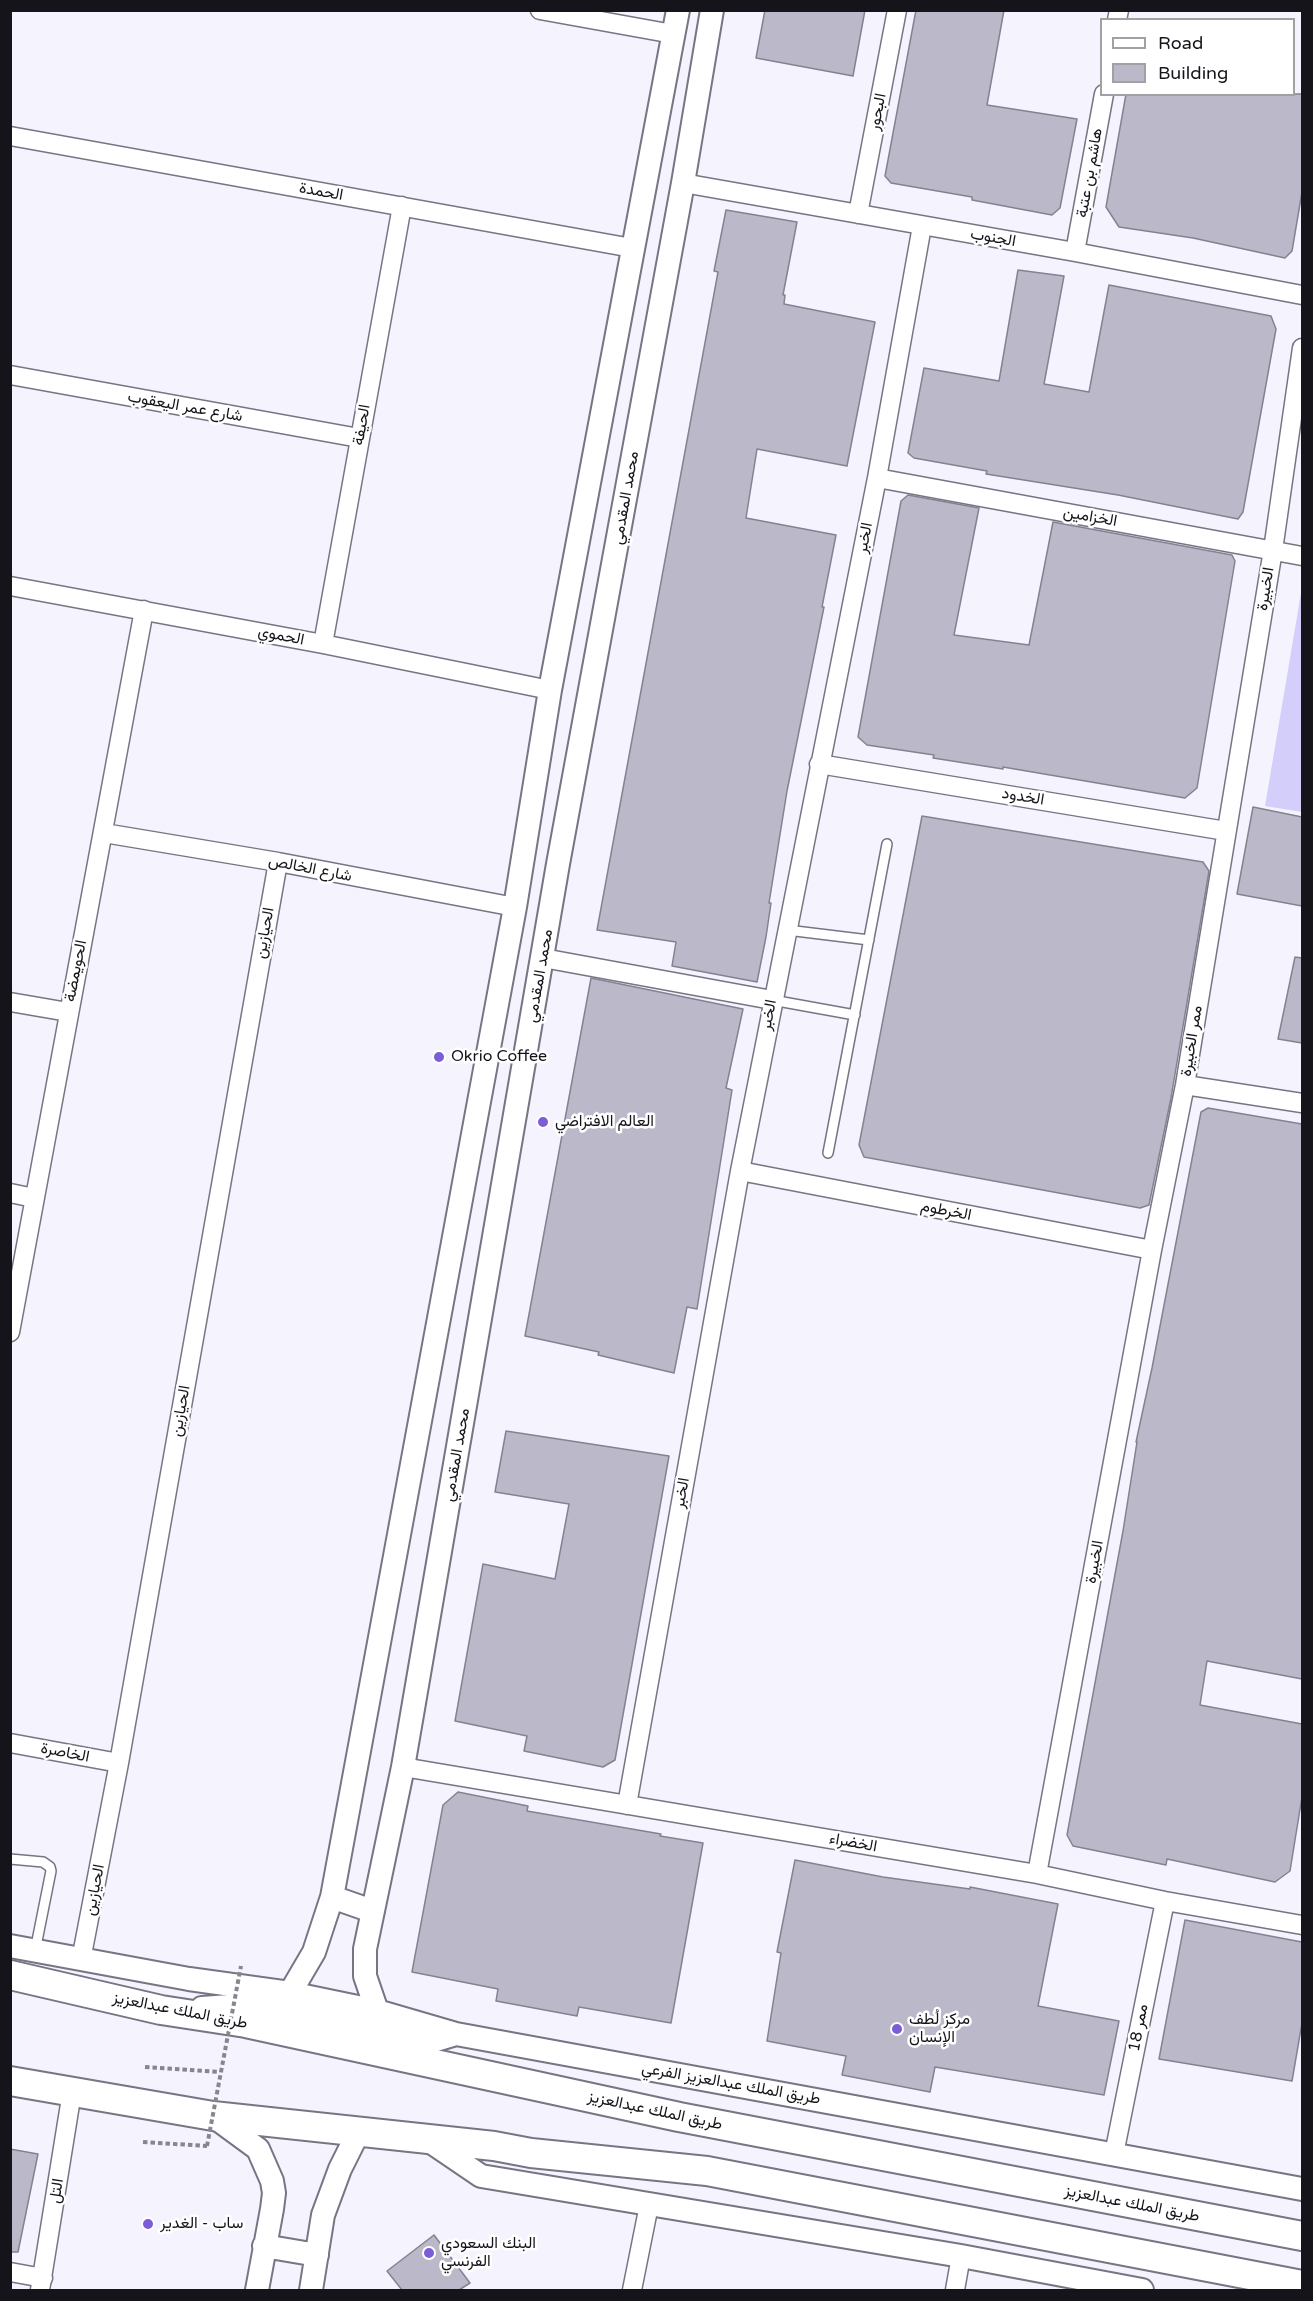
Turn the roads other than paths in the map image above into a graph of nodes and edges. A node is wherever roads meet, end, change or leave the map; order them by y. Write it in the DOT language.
graph roads {
  1 [pos="540,10"];
  2 [pos="678,10"];
  3 [pos="712,10"];
  4 [pos="897,10"];
  5 [pos="674,34"];
  6 [pos="1104,96"];
  7 [pos="10,136"];
  8 [pos="683,183"];
  9 [pos="402,207"];
  10 [pos="858,214"];
  11 [pos="922,226"];
  12 [pos="632,248"];
  13 [pos="1075,252"];
  14 [pos="1302,295"];
  15 [pos="1302,348"];
  16 [pos="10,375"];
  17 [pos="359,438"];
  18 [pos="877,478"];
  19 [pos="1273,550"];
  20 [pos="1302,556"];
  21 [pos="10,586"];
  22 [pos="144,610"];
  23 [pos="323,644"];
  24 [pos="550,690"];
  25 [pos="819,764"];
  26 [pos="1226,831"];
  27 [pos="104,833"];
  28 [pos="887,844"];
  29 [pos="523,858"];
  30 [pos="278,862"];
  31 [pos="558,864"];
  32 [pos="515,907"];
  33 [pos="787,930"];
  34 [pos="869,940"];
  35 [pos="543,958"];
  36 [pos="772,1000"];
  37 [pos="10,1002"];
  38 [pos="68,1012"];
  39 [pos="855,1015"];
  40 [pos="1185,1085"];
  41 [pos="1302,1102"];
  42 [pos="828,1153"];
  43 [pos="740,1171"];
  44 [pos="10,1193"];
  45 [pos="34,1198"];
  46 [pos="1152,1250"];
  47 [pos="10,1332"];
  48 [pos="10,1743"];
  49 [pos="119,1764"];
  50 [pos="403,1767"];
  51 [pos="627,1805"];
  52 [pos="10,1859"];
  53 [pos="1037,1874"];
  54 [pos="332,1897"];
  55 [pos="1165,1901"];
  56 [pos="372,1911"];
  57 [pos="1302,1925"];
  58 [pos="10,1946"];
  59 [pos="35,1951"];
  60 [pos="81,1960"];
  61 [pos="10,1975"];
  62 [pos="290,1993"];
  63 [pos="160,2010"];
  64 [pos="377,2011"];
  65 [pos="456,2034"];
  66 [pos="10,2081"];
  67 [pos="72,2092"];
  68 [pos="213,2116"];
  69 [pos="358,2133"];
  70 [pos="428,2140"];
  71 [pos="1114,2154"];
  72 [pos="1302,2189"];
  73 [pos="649,2205"];
  74 [pos="1302,2236"];
  75 [pos="264,2246"];
  76 [pos="317,2255"];
  77 [pos="961,2256"];
  78 [pos="10,2272"];
  79 [pos="42,2284"];
  80 [pos="1302,2285"];
  81 [pos="257,2290"];
  82 [pos="311,2290"];
  83 [pos="632,2290"];
  84 [pos="955,2290"];
  85 [pos="1142,2290"];
  1 -- 5 [label="street"];
  2 -- 5 [label="street"];
  3 -- 8 [label="street, محمد المقدمي"];
  4 -- 10 [label="street, البحور"];
  5 -- 12 [label="street"];
  6 -- 13 [label="street, هاشم بن عتبة"];
  7 -- 9 [label="street, الحمدة"];
  8 -- 10 [label="street, الجنوب"];
  8 -- 31 [label="street, محمد المقدمي"];
  9 -- 12 [label="street, الحمدة"];
  9 -- 17 [label="street, الحيفة"];
  10 -- 11 [label="street, الجنوب"];
  11 -- 13 [label="street, الجنوب"];
  11 -- 18 [label="street, الخبر"];
  12 -- 24 [label="street"];
  13 -- 14 [label="street, الجنوب"];
  15 -- 19 [label="street, الخبيرة"];
  16 -- 17 [label="street, شارع عمر اليعقوب"];
  17 -- 23 [label="street, الحيفة"];
  18 -- 19 [label="street, الخزامين"];
  18 -- 25 [label="street, الخبر"];
  19 -- 20 [label="street, الخزامين"];
  19 -- 26 [label="street, الخبيرة"];
  21 -- 22 [label="street, الحموي"];
  22 -- 23 [label="street, الحموي"];
  22 -- 27 [label="street, الحويمضة"];
  23 -- 24 [label="street, الحموي"];
  24 -- 29 [label="street"];
  25 -- 26 [label="street, الخدود"];
  25 -- 33 [label="street, الخبر"];
  26 -- 40 [label="street, ممر الخبيرة"];
  27 -- 30 [label="street, شارع الخالص"];
  27 -- 38 [label="street, الحويمضة"];
  28 -- 34 [label="lane"];
  29 -- 31 [label="street"];
  29 -- 32 [label="street"];
  30 -- 32 [label="street, شارع الخالص"];
  30 -- 49 [label="street, الحيازين"];
  31 -- 35 [label="street, محمد المقدمي"];
  32 -- 54 [label="street"];
  33 -- 34 [label="lane"];
  33 -- 36 [label="street, الخبر"];
  34 -- 39 [label="lane"];
  35 -- 36 [label="street"];
  35 -- 50 [label="street, محمد المقدمي"];
  36 -- 39 [label="lane"];
  36 -- 43 [label="street, الخبر"];
  37 -- 38 [label="street"];
  38 -- 45 [label="street, الحويمضة"];
  39 -- 42 [label="lane"];
  40 -- 41 [label="street"];
  40 -- 46 [label="street, ممر الخبيرة"];
  43 -- 46 [label="street, الخرطوم"];
  43 -- 51 [label="street, الخبر"];
  44 -- 45 [label="street"];
  45 -- 47 [label="street, الحويمضة"];
  46 -- 53 [label="street, الخبيرة"];
  48 -- 49 [label="street, الخاصرة"];
  49 -- 60 [label="street, الحيازين"];
  50 -- 51 [label="street, الخضراء"];
  50 -- 56 [label="street, محمد المقدمي"];
  51 -- 53 [label="street, الخضراء"];
  52 -- 59 [label="lane"];
  53 -- 55 [label="street, الخضراء"];
  54 -- 56 [label="street"];
  54 -- 62 [label="street"];
  55 -- 57 [label="street, الخضراء"];
  55 -- 71 [label="street, ممر 18"];
  56 -- 64 [label="street, محمد المقدمي"];
  58 -- 59 [label="street"];
  59 -- 60 [label="street"];
  60 -- 62 [label="street"];
  61 -- 63 [label="main road, طريق الملك عبدالعزيز"];
  62 -- 64 [label="street"];
  63 -- 65 [label="street, طريق الملك عبدالعزيز الفرعي"];
  63 -- 74 [label="main road, طريق الملك عبدالعزيز"];
  64 -- 65 [label="street"];
  65 -- 71 [label="street, طريق الملك عبدالعزيز الفرعي"];
  66 -- 67 [label="main road"];
  67 -- 68 [label="main road"];
  67 -- 79 [label="street, التل"];
  68 -- 69 [label="main road"];
  68 -- 75 [label="street"];
  69 -- 70 [label="main road"];
  69 -- 76 [label="street"];
  70 -- 73 [label="street"];
  70 -- 80 [label="main road"];
  71 -- 72 [label="street, طريق الملك عبدالعزيز الفرعي"];
  73 -- 77 [label="street"];
  73 -- 83 [label="street"];
  75 -- 76 [label="street"];
  75 -- 81 [label="street"];
  76 -- 82 [label="street"];
  77 -- 84 [label="street"];
  77 -- 85 [label="street"];
  78 -- 79 [label="street"];
}
